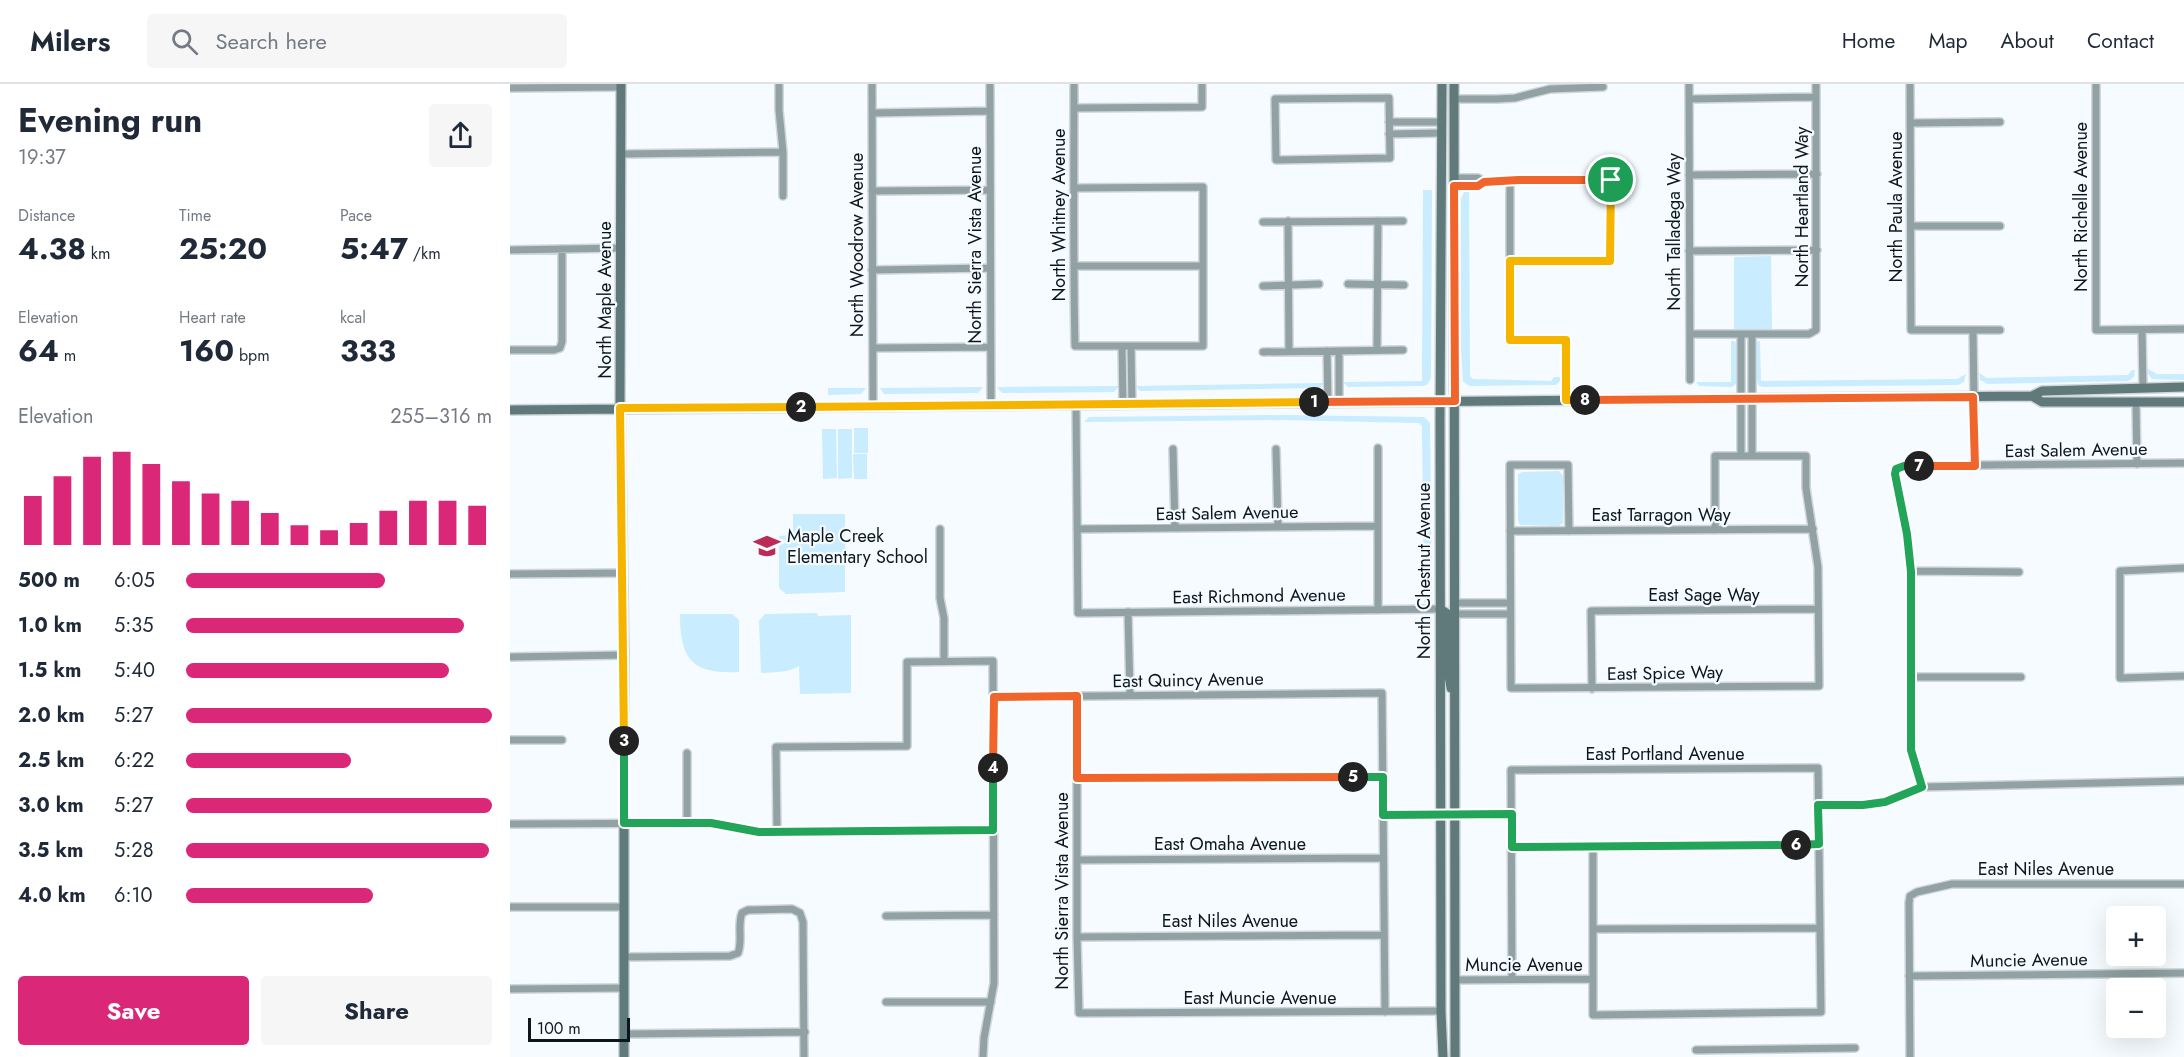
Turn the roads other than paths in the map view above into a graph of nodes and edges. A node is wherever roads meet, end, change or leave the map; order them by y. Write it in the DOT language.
graph roads {
  1 [pos="779,84"];
  2 [pos="872,84"];
  3 [pos="990,84"];
  4 [pos="1074,84"];
  5 [pos="1202,84"];
  6 [pos="1442,84"];
  7 [pos="1454,84"];
  8 [pos="1689,84"];
  9 [pos="1816,84"];
  10 [pos="1910,84"];
  11 [pos="2096,84"];
  12 [pos="621,85"];
  13 [pos="565,86"];
  14 [pos="1603,87"];
  15 [pos="510,88"];
  16 [pos="1816,97"];
  17 [pos="1454,99"];
  18 [pos="1689,99"];
  19 [pos="1074,108"];
  20 [pos="990,111"];
  21 [pos="872,113"];
  22 [pos="1389,122"];
  23 [pos="1410,122"];
  24 [pos="1442,122"];
  25 [pos="2000,122"];
  26 [pos="1910,123"];
  27 [pos="1441,133"];
  28 [pos="1389,134"];
  29 [pos="1410,134"];
  30 [pos="783,152"];
  31 [pos="622,154"];
  32 [pos="1817,174"];
  33 [pos="1689,175"];
  34 [pos="1510,181"];
  35 [pos="1454,182"];
  36 [pos="1074,188"];
  37 [pos="990,190"];
  38 [pos="872,191"];
  39 [pos="783,196"];
  40 [pos="1288,221"];
  41 [pos="1378,221"];
  42 [pos="1403,221"];
  43 [pos="1263,222"];
  44 [pos="1911,226"];
  45 [pos="2000,226"];
  46 [pos="621,248"];
  47 [pos="510,249"];
  48 [pos="562,249"];
  49 [pos="1817,250"];
  50 [pos="1689,251"];
  51 [pos="1510,261"];
  52 [pos="1074,266"];
  53 [pos="1203,266"];
  54 [pos="990,268"];
  55 [pos="873,270"];
  56 [pos="1319,284"];
  57 [pos="1348,284"];
  58 [pos="1288,285"];
  59 [pos="1378,285"];
  60 [pos="1404,285"];
  61 [pos="1263,286"];
  62 [pos="2184,329"];
  63 [pos="1973,330"];
  64 [pos="2000,330"];
  65 [pos="2142,330"];
  66 [pos="1690,334"];
  67 [pos="1741,334"];
  68 [pos="1752,334"];
  69 [pos="1122,346"];
  70 [pos="1131,346"];
  71 [pos="991,347"];
  72 [pos="873,348"];
  73 [pos="510,350"];
  74 [pos="1377,350"];
  75 [pos="1403,350"];
  76 [pos="1289,351"];
  77 [pos="1327,351"];
  78 [pos="1338,351"];
  79 [pos="1263,352"];
  80 [pos="1752,364"];
  81 [pos="1741,365"];
  82 [pos="1339,371"];
  83 [pos="1328,372"];
  84 [pos="1690,380"];
  85 [pos="2184,387"];
  86 [pos="2143,388"];
  87 [pos="2032,396"];
  88 [pos="1973,397"];
  89 [pos="1752,398"];
  90 [pos="1741,399"];
  91 [pos="1566,400"];
  92 [pos="1440,401"];
  93 [pos="1455,401"];
  94 [pos="1328,402"];
  95 [pos="1339,402"];
  96 [pos="2184,402"];
  97 [pos="2136,403"];
  98 [pos="1128,405"];
  99 [pos="873,406"];
  100 [pos="991,406"];
  101 [pos="1076,406"];
  102 [pos="620,408"];
  103 [pos="510,410"];
  104 [pos="1741,426"];
  105 [pos="1752,426"];
  106 [pos="1378,448"];
  107 [pos="1173,449"];
  108 [pos="1276,449"];
  109 [pos="1741,456"];
  110 [pos="1752,456"];
  111 [pos="2137,464"];
  112 [pos="2184,464"];
  113 [pos="1975,466"];
  114 [pos="1378,526"];
  115 [pos="1278,527"];
  116 [pos="1175,528"];
  117 [pos="940,529"];
  118 [pos="1077,529"];
  119 [pos="1813,529"];
  120 [pos="1715,530"];
  121 [pos="1510,531"];
  122 [pos="1569,531"];
  123 [pos="2184,568"];
  124 [pos="1911,572"];
  125 [pos="2019,572"];
  126 [pos="623,573"];
  127 [pos="510,574"];
  128 [pos="1455,603"];
  129 [pos="1478,603"];
  130 [pos="1510,603"];
  131 [pos="1440,609"];
  132 [pos="1818,609"];
  133 [pos="1378,610"];
  134 [pos="1128,612"];
  135 [pos="1455,614"];
  136 [pos="1478,614"];
  137 [pos="1510,614"];
  138 [pos="624,656"];
  139 [pos="510,657"];
  140 [pos="944,662"];
  141 [pos="2184,676"];
  142 [pos="1910,677"];
  143 [pos="2021,677"];
  144 [pos="1592,689"];
  145 [pos="1130,695"];
  146 [pos="1077,696"];
  147 [pos="994,697"];
  148 [pos="1455,714"];
  149 [pos="510,740"];
  150 [pos="562,740"];
  151 [pos="687,753"];
  152 [pos="1383,777"];
  153 [pos="1077,778"];
  154 [pos="2184,782"];
  155 [pos="1922,787"];
  156 [pos="1818,805"];
  157 [pos="1512,814"];
  158 [pos="1383,815"];
  159 [pos="1441,815"];
  160 [pos="1456,815"];
  161 [pos="624,823"];
  162 [pos="687,823"];
  163 [pos="510,824"];
  164 [pos="993,830"];
  165 [pos="777,832"];
  166 [pos="1819,844"];
  167 [pos="1593,846"];
  168 [pos="1512,847"];
  169 [pos="1383,858"];
  170 [pos="1077,860"];
  171 [pos="2184,884"];
  172 [pos="624,907"];
  173 [pos="510,908"];
  174 [pos="993,915"];
  175 [pos="886,916"];
  176 [pos="1820,928"];
  177 [pos="1593,929"];
  178 [pos="1384,935"];
  179 [pos="1077,938"];
  180 [pos="624,957"];
  181 [pos="2184,973"];
  182 [pos="1910,976"];
  183 [pos="1512,979"];
  184 [pos="1593,979"];
  185 [pos="1455,980"];
  186 [pos="624,988"];
  187 [pos="510,989"];
  188 [pos="886,1002"];
  189 [pos="992,1002"];
  190 [pos="1441,1011"];
  191 [pos="1385,1012"];
  192 [pos="1079,1013"];
  193 [pos="805,1032"];
  194 [pos="624,1034"];
  195 [pos="1455,1040"];
  196 [pos="1834,1048"];
  197 [pos="1855,1048"];
  198 [pos="1696,1050"];
  199 [pos="1715,1053"];
  200 [pos="1776,1053"];
  201 [pos="624,1057"];
  202 [pos="804,1057"];
  203 [pos="983,1057"];
  204 [pos="1443,1057"];
  205 [pos="1455,1057"];
  206 [pos="1835,1057"];
  207 [pos="1910,1057"];
  1 -- 30 [label="street"];
  2 -- 21 [label="street, North Woodrow Avenue"];
  3 -- 20 [label="street, North Sierra Vista Avenue"];
  4 -- 19 [label="street, North Whitney Avenue"];
  5 -- 19 [label="street"];
  6 -- 24 [label="street, North Chestnut Avenue"];
  7 -- 17 [label="street, North Chestnut Avenue"];
  8 -- 18 [label="street, North Talladega Way"];
  9 -- 16 [label="street, North Heartland Way"];
  10 -- 26 [label="street, North Paula Avenue"];
  11 -- 65 [label="street, North Richelle Avenue"];
  12 -- 13 [label="street"];
  12 -- 31 [label="street, North Maple Avenue"];
  13 -- 15 [label="street"];
  14 -- 17 [label="street"];
  16 -- 18 [label="street"];
  16 -- 32 [label="street, North Heartland Way"];
  17 -- 35 [label="street, North Chestnut Avenue"];
  18 -- 33 [label="street, North Talladega Way"];
  19 -- 36 [label="street, North Whitney Avenue"];
  20 -- 21 [label="street"];
  20 -- 37 [label="street, North Sierra Vista Avenue"];
  21 -- 38 [label="street, North Woodrow Avenue"];
  22 -- 23 [label="street"];
  22 -- 28 [label="street"];
  22 -- 28 [label="street"];
  23 -- 24 [label="street"];
  23 -- 29 [label="street"];
  24 -- 27 [label="street, North Chestnut Avenue"];
  24 -- 35 [label="street"];
  25 -- 26 [label="street"];
  26 -- 44 [label="street, North Paula Avenue"];
  27 -- 29 [label="street"];
  27 -- 92 [label="street, North Chestnut Avenue"];
  28 -- 29 [label="street"];
  30 -- 31 [label="street"];
  30 -- 39 [label="street"];
  31 -- 46 [label="street, North Maple Avenue"];
  32 -- 33 [label="street"];
  32 -- 49 [label="street, North Heartland Way"];
  33 -- 50 [label="street, North Talladega Way"];
  34 -- 35 [label="street"];
  34 -- 51 [label="street"];
  34 -- 51 [label="street"];
  35 -- 93 [label="street, North Chestnut Avenue"];
  36 -- 52 [label="street, North Whitney Avenue"];
  36 -- 53 [label="street"];
  37 -- 38 [label="street"];
  37 -- 54 [label="street, North Sierra Vista Avenue"];
  38 -- 55 [label="street, North Woodrow Avenue"];
  40 -- 41 [label="street"];
  40 -- 43 [label="street"];
  40 -- 58 [label="street"];
  41 -- 42 [label="street"];
  41 -- 59 [label="street"];
  44 -- 45 [label="street"];
  44 -- 63 [label="street, North Paula Avenue"];
  46 -- 48 [label="street"];
  46 -- 102 [label="street, North Maple Avenue"];
  47 -- 48 [label="street"];
  48 -- 73 [label="street"];
  49 -- 50 [label="street"];
  49 -- 68 [label="street, North Heartland Way"];
  50 -- 66 [label="street, North Talladega Way"];
  51 -- 91 [label="street"];
  52 -- 53 [label="street"];
  52 -- 69 [label="street, North Whitney Avenue"];
  53 -- 70 [label="street"];
  54 -- 55 [label="street"];
  54 -- 71 [label="street, North Sierra Vista Avenue"];
  55 -- 72 [label="street, North Woodrow Avenue"];
  56 -- 58 [label="street"];
  57 -- 59 [label="street"];
  58 -- 61 [label="street"];
  58 -- 76 [label="street"];
  59 -- 60 [label="street"];
  59 -- 74 [label="street"];
  62 -- 65 [label="street"];
  63 -- 64 [label="street"];
  63 -- 88 [label="street"];
  65 -- 86 [label="street"];
  66 -- 67 [label="street"];
  66 -- 84 [label="street, North Talladega Way"];
  67 -- 68 [label="street"];
  67 -- 81 [label="street"];
  68 -- 80 [label="street"];
  69 -- 70 [label="street"];
  69 -- 98 [label="street"];
  70 -- 98 [label="street"];
  71 -- 72 [label="street"];
  71 -- 100 [label="street, North Sierra Vista Avenue"];
  72 -- 99 [label="street, North Woodrow Avenue"];
  74 -- 75 [label="street"];
  74 -- 78 [label="street"];
  76 -- 77 [label="street"];
  76 -- 79 [label="street"];
  77 -- 78 [label="street"];
  77 -- 83 [label="street"];
  78 -- 82 [label="street"];
  80 -- 81 [label="street"];
  80 -- 89 [label="street"];
  81 -- 90 [label="street"];
  82 -- 83 [label="street"];
  82 -- 95 [label="street"];
  83 -- 94 [label="street"];
  85 -- 86 [label="street"];
  86 -- 87 [label="street"];
  87 -- 88 [label="street"];
  87 -- 97 [label="street"];
  88 -- 89 [label="street"];
  88 -- 113 [label="street"];
  89 -- 90 [label="street"];
  89 -- 105 [label="street"];
  90 -- 91 [label="street"];
  90 -- 104 [label="street"];
  91 -- 93 [label="street"];
  92 -- 93 [label="street"];
  92 -- 95 [label="street"];
  92 -- 131 [label="street, North Chestnut Avenue"];
  93 -- 128 [label="street, North Chestnut Avenue"];
  94 -- 95 [label="street"];
  94 -- 98 [label="street"];
  96 -- 97 [label="street"];
  97 -- 111 [label="street"];
  98 -- 101 [label="street"];
  99 -- 100 [label="street"];
  99 -- 102 [label="street"];
  100 -- 101 [label="street"];
  101 -- 118 [label="street"];
  102 -- 103 [label="street"];
  102 -- 126 [label="street, North Maple Avenue"];
  104 -- 105 [label="street"];
  104 -- 109 [label="street"];
  105 -- 110 [label="street"];
  106 -- 114 [label="street"];
  107 -- 116 [label="street"];
  108 -- 115 [label="street"];
  109 -- 110 [label="street"];
  109 -- 120 [label="street"];
  110 -- 119 [label="street"];
  111 -- 112 [label="street, East Salem Avenue"];
  111 -- 113 [label="street, East Salem Avenue"];
  113 -- 124 [label="street, East Salem Avenue"];
  114 -- 115 [label="street, East Salem Avenue"];
  114 -- 133 [label="street"];
  115 -- 116 [label="street, East Salem Avenue"];
  116 -- 118 [label="street, East Salem Avenue"];
  117 -- 140 [label="street"];
  118 -- 134 [label="street, East Richmond Avenue"];
  119 -- 120 [label="street, East Tarragon Way"];
  119 -- 132 [label="street"];
  120 -- 122 [label="street, East Tarragon Way"];
  121 -- 122 [label="street, East Tarragon Way"];
  121 -- 122 [label="street"];
  121 -- 130 [label="street"];
  123 -- 141 [label="street"];
  124 -- 125 [label="street"];
  124 -- 142 [label="street"];
  126 -- 127 [label="street"];
  126 -- 138 [label="street, North Maple Avenue"];
  128 -- 129 [label="street"];
  128 -- 135 [label="street, North Chestnut Avenue"];
  129 -- 130 [label="street"];
  129 -- 136 [label="street"];
  130 -- 137 [label="street"];
  131 -- 133 [label="street, East Richmond Avenue"];
  131 -- 148 [label="street"];
  131 -- 159 [label="street, North Chestnut Avenue"];
  132 -- 144 [label="street, East Spice Way"];
  132 -- 144 [label="street, East Sage Way"];
  133 -- 134 [label="street, East Richmond Avenue"];
  134 -- 145 [label="street"];
  135 -- 136 [label="street"];
  135 -- 148 [label="street, North Chestnut Avenue"];
  136 -- 137 [label="street"];
  137 -- 144 [label="street, East Spice Way"];
  138 -- 139 [label="street"];
  138 -- 161 [label="street, North Maple Avenue"];
  140 -- 147 [label="street"];
  140 -- 165 [label="street"];
  142 -- 143 [label="street"];
  142 -- 155 [label="street"];
  145 -- 146 [label="street, East Quincy Avenue"];
  145 -- 152 [label="street, East Quincy Avenue"];
  146 -- 147 [label="street, East Quincy Avenue"];
  146 -- 153 [label="street, North Sierra Vista Avenue"];
  147 -- 164 [label="street"];
  148 -- 160 [label="street, North Chestnut Avenue"];
  149 -- 150 [label="street"];
  151 -- 162 [label="street"];
  152 -- 153 [label="street"];
  152 -- 158 [label="street"];
  153 -- 170 [label="street, North Sierra Vista Avenue"];
  154 -- 155 [label="street"];
  155 -- 156 [label="street"];
  156 -- 157 [label="street, East Portland Avenue"];
  156 -- 166 [label="street"];
  157 -- 160 [label="street"];
  157 -- 168 [label="street"];
  158 -- 159 [label="street"];
  158 -- 169 [label="street"];
  159 -- 160 [label="street"];
  159 -- 190 [label="street, North Chestnut Avenue"];
  160 -- 185 [label="street, North Chestnut Avenue"];
  161 -- 162 [label="street"];
  161 -- 163 [label="street"];
  161 -- 172 [label="street, North Maple Avenue"];
  162 -- 165 [label="street"];
  164 -- 165 [label="street"];
  164 -- 174 [label="street"];
  166 -- 167 [label="street"];
  166 -- 176 [label="street"];
  167 -- 168 [label="street"];
  167 -- 177 [label="street"];
  168 -- 183 [label="street"];
  169 -- 170 [label="street, East Omaha Avenue"];
  169 -- 178 [label="street"];
  170 -- 179 [label="street, North Sierra Vista Avenue"];
  171 -- 182 [label="street, East Niles Avenue"];
  172 -- 173 [label="street"];
  172 -- 180 [label="street, North Maple Avenue"];
  174 -- 175 [label="street"];
  174 -- 189 [label="street"];
  176 -- 177 [label="street"];
  176 -- 184 [label="street"];
  177 -- 184 [label="street"];
  178 -- 179 [label="street, East Niles Avenue"];
  178 -- 191 [label="street"];
  179 -- 192 [label="street, North Sierra Vista Avenue"];
  180 -- 186 [label="street, North Maple Avenue"];
  180 -- 193 [label="street"];
  181 -- 182 [label="street, Muncie Avenue"];
  182 -- 207 [label="street"];
  183 -- 184 [label="street, Muncie Avenue"];
  183 -- 185 [label="street, Muncie Avenue"];
  185 -- 195 [label="street, North Chestnut Avenue"];
  186 -- 187 [label="street"];
  186 -- 194 [label="street, North Maple Avenue"];
  188 -- 189 [label="street"];
  189 -- 203 [label="street"];
  190 -- 191 [label="street, East Muncie Avenue"];
  190 -- 195 [label="street"];
  190 -- 204 [label="street, North Chestnut Avenue"];
  191 -- 192 [label="street, East Muncie Avenue"];
  193 -- 194 [label="street"];
  193 -- 202 [label="street"];
  194 -- 201 [label="street, North Maple Avenue"];
  195 -- 205 [label="street, North Chestnut Avenue"];
  196 -- 197 [label="street"];
  196 -- 200 [label="street"];
  196 -- 206 [label="street"];
  198 -- 199 [label="street"];
  199 -- 200 [label="street"];
}
